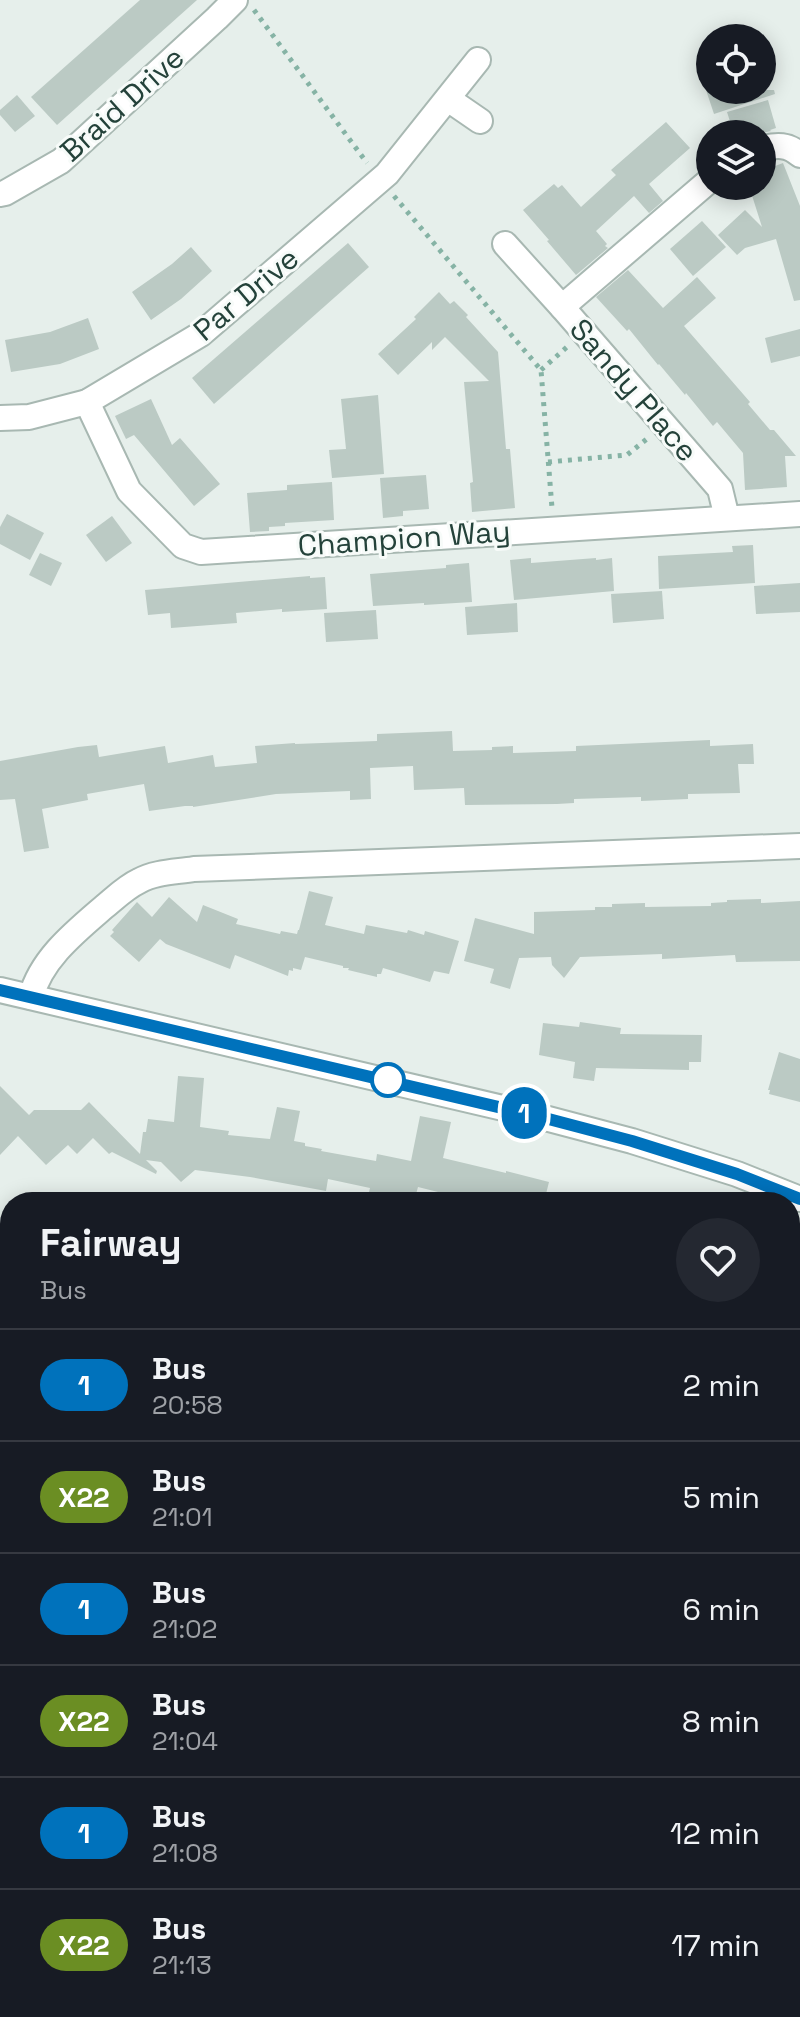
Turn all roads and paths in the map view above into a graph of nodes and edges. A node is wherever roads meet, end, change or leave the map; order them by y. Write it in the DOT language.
graph roads {
  1 [pos="235,0"];
  2 [pos="247,0"];
  3 [pos="478,60"];
  4 [pos="448,99"];
  5 [pos="480,121"];
  6 [pos="776,145"];
  7 [pos="800,155"];
  8 [pos="380,180"];
  9 [pos="696,192"];
  10 [pos="0,194"];
  11 [pos="505,244"];
  12 [pos="562,307"];
  13 [pos="584,333"];
  14 [pos="541,370"];
  15 [pos="87,402"];
  16 [pos="0,418"];
  17 [pos="664,424"];
  18 [pos="548,462"];
  19 [pos="800,514"];
  20 [pos="727,518"];
  21 [pos="553,529"];
  22 [pos="800,846"];
  23 [pos="0,990"];
  24 [pos="31,997"];
  25 [pos="782,1192"];
  1 -- 10 [label="street, Braid Drive"];
  2 -- 8 [label="path"];
  3 -- 4 [label="street, Par Drive"];
  4 -- 5 [label="street"];
  4 -- 8 [label="street, Par Drive"];
  6 -- 7 [label="street"];
  8 -- 14 [label="path"];
  8 -- 15 [label="street, Par Drive"];
  9 -- 12 [label="street, Sandy Place"];
  11 -- 12 [label="street"];
  12 -- 13 [label="street, Sandy Place"];
  13 -- 14 [label="path"];
  13 -- 17 [label="street, Sandy Place"];
  14 -- 18 [label="path"];
  15 -- 16 [label="street, Par Drive"];
  15 -- 21 [label="street, Champion Way"];
  17 -- 18 [label="path"];
  17 -- 20 [label="street, Sandy Place"];
  18 -- 21 [label="path"];
  19 -- 20 [label="street, Champion Way"];
  20 -- 21 [label="street, Champion Way"];
  22 -- 24 [label="street"];
  23 -- 24 [label="street"];
  24 -- 25 [label="street"];
}
